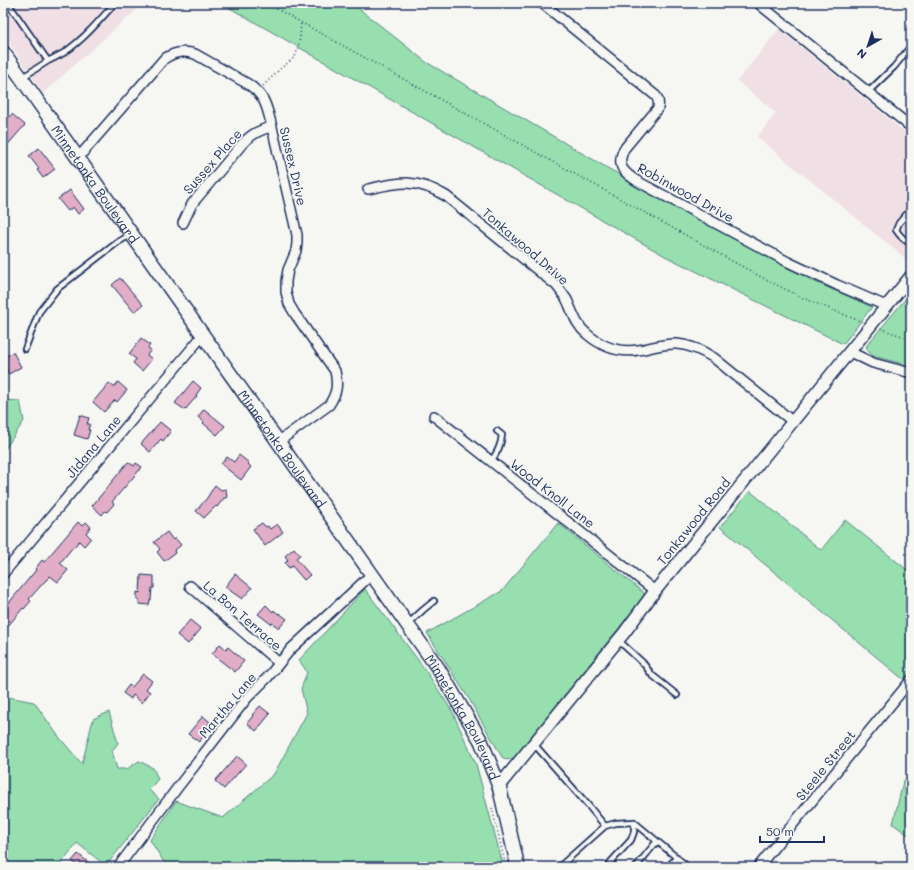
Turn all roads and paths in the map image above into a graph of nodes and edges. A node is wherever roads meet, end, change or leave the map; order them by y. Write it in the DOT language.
graph roads {
  1 [pos="8,3"];
  2 [pos="115,3"];
  3 [pos="266,3"];
  4 [pos="542,3"];
  5 [pos="758,3"];
  6 [pos="301,23"];
  7 [pos="911,46"];
  8 [pos="3,52"];
  9 [pos="48,61"];
  10 [pos="21,78"];
  11 [pos="258,92"];
  12 [pos="868,92"];
  13 [pos="272,127"];
  14 [pos="911,127"];
  15 [pos="78,158"];
  16 [pos="368,189"];
  17 [pos="911,209"];
  18 [pos="183,223"];
  19 [pos="131,234"];
  20 [pos="911,243"];
  21 [pos="911,276"];
  22 [pos="886,306"];
  23 [pos="871,325"];
  24 [pos="203,335"];
  25 [pos="911,339"];
  26 [pos="25,349"];
  27 [pos="850,352"];
  28 [pos="911,373"];
  29 [pos="434,416"];
  30 [pos="792,421"];
  31 [pos="497,430"];
  32 [pos="278,442"];
  33 [pos="492,462"];
  34 [pos="3,574"];
  35 [pos="372,574"];
  36 [pos="190,586"];
  37 [pos="655,591"];
  38 [pos="434,602"];
  39 [pos="407,625"];
  40 [pos="618,640"];
  41 [pos="279,663"];
  42 [pos="911,680"];
  43 [pos="677,695"];
  44 [pos="534,744"];
  45 [pos="499,786"];
  46 [pos="492,808"];
  47 [pos="634,822"];
  48 [pos="605,826"];
  49 [pos="657,841"];
  50 [pos="676,857"];
  51 [pos="118,867"];
  52 [pos="506,867"];
  53 [pos="518,867"];
  54 [pos="559,867"];
  55 [pos="611,867"];
  56 [pos="636,867"];
  57 [pos="668,867"];
  58 [pos="688,867"];
  59 [pos="758,867"];
  1 -- 9 [label="lane"];
  2 -- 9 [label="lane"];
  3 -- 6 [label="path"];
  4 -- 22 [label="street, Robinwood Drive"];
  5 -- 12 [label="street"];
  6 -- 11 [label="path"];
  6 -- 23 [label="path"];
  7 -- 12 [label="lane"];
  8 -- 10 [label="main road, Minnetonka Boulevard"];
  9 -- 10 [label="lane"];
  10 -- 15 [label="main road, Minnetonka Boulevard"];
  11 -- 13 [label="street, Sussex Drive"];
  11 -- 15 [label="street, Sussex Drive"];
  12 -- 14 [label="street"];
  13 -- 18 [label="street, Sussex Place"];
  13 -- 32 [label="street, Sussex Drive"];
  15 -- 19 [label="main road, Minnetonka Boulevard"];
  16 -- 30 [label="street, Tonkawood Drive"];
  17 -- 20 [label="lane"];
  19 -- 24 [label="main road, Minnetonka Boulevard"];
  19 -- 26 [label="lane"];
  21 -- 22 [label="street, Tonkawood Road"];
  22 -- 23 [label="street, Tonkawood Road"];
  23 -- 25 [label="path"];
  23 -- 27 [label="street, Tonkawood Road"];
  24 -- 32 [label="main road, Minnetonka Boulevard"];
  24 -- 34 [label="street, Jidana Lane"];
  27 -- 28 [label="street"];
  27 -- 30 [label="street, Tonkawood Road"];
  29 -- 33 [label="street, Wood Knoll Lane"];
  30 -- 37 [label="street, Tonkawood Road"];
  31 -- 33 [label="lane"];
  32 -- 35 [label="main road, Minnetonka Boulevard"];
  33 -- 37 [label="street, Wood Knoll Lane"];
  35 -- 39 [label="main road, Minnetonka Boulevard"];
  35 -- 41 [label="street, Martha Lane"];
  36 -- 41 [label="street, La Bon Terrace"];
  37 -- 40 [label="street, Tonkawood Road"];
  38 -- 39 [label="lane"];
  39 -- 45 [label="main road, Minnetonka Boulevard"];
  40 -- 43 [label="lane"];
  40 -- 44 [label="street, Tonkawood Road"];
  41 -- 51 [label="street, Martha Lane"];
  42 -- 59 [label="street, Steele Street"];
  44 -- 45 [label="street, Tonkawood Road"];
  44 -- 48 [label="lane"];
  45 -- 53 [label="main road, Minnetonka Boulevard"];
  46 -- 52 [label="path"];
  47 -- 48 [label="lane"];
  47 -- 49 [label="lane"];
  47 -- 55 [label="lane"];
  48 -- 54 [label="lane"];
  49 -- 50 [label="lane"];
  49 -- 56 [label="lane"];
  50 -- 57 [label="lane"];
  50 -- 58 [label="lane"];
}
